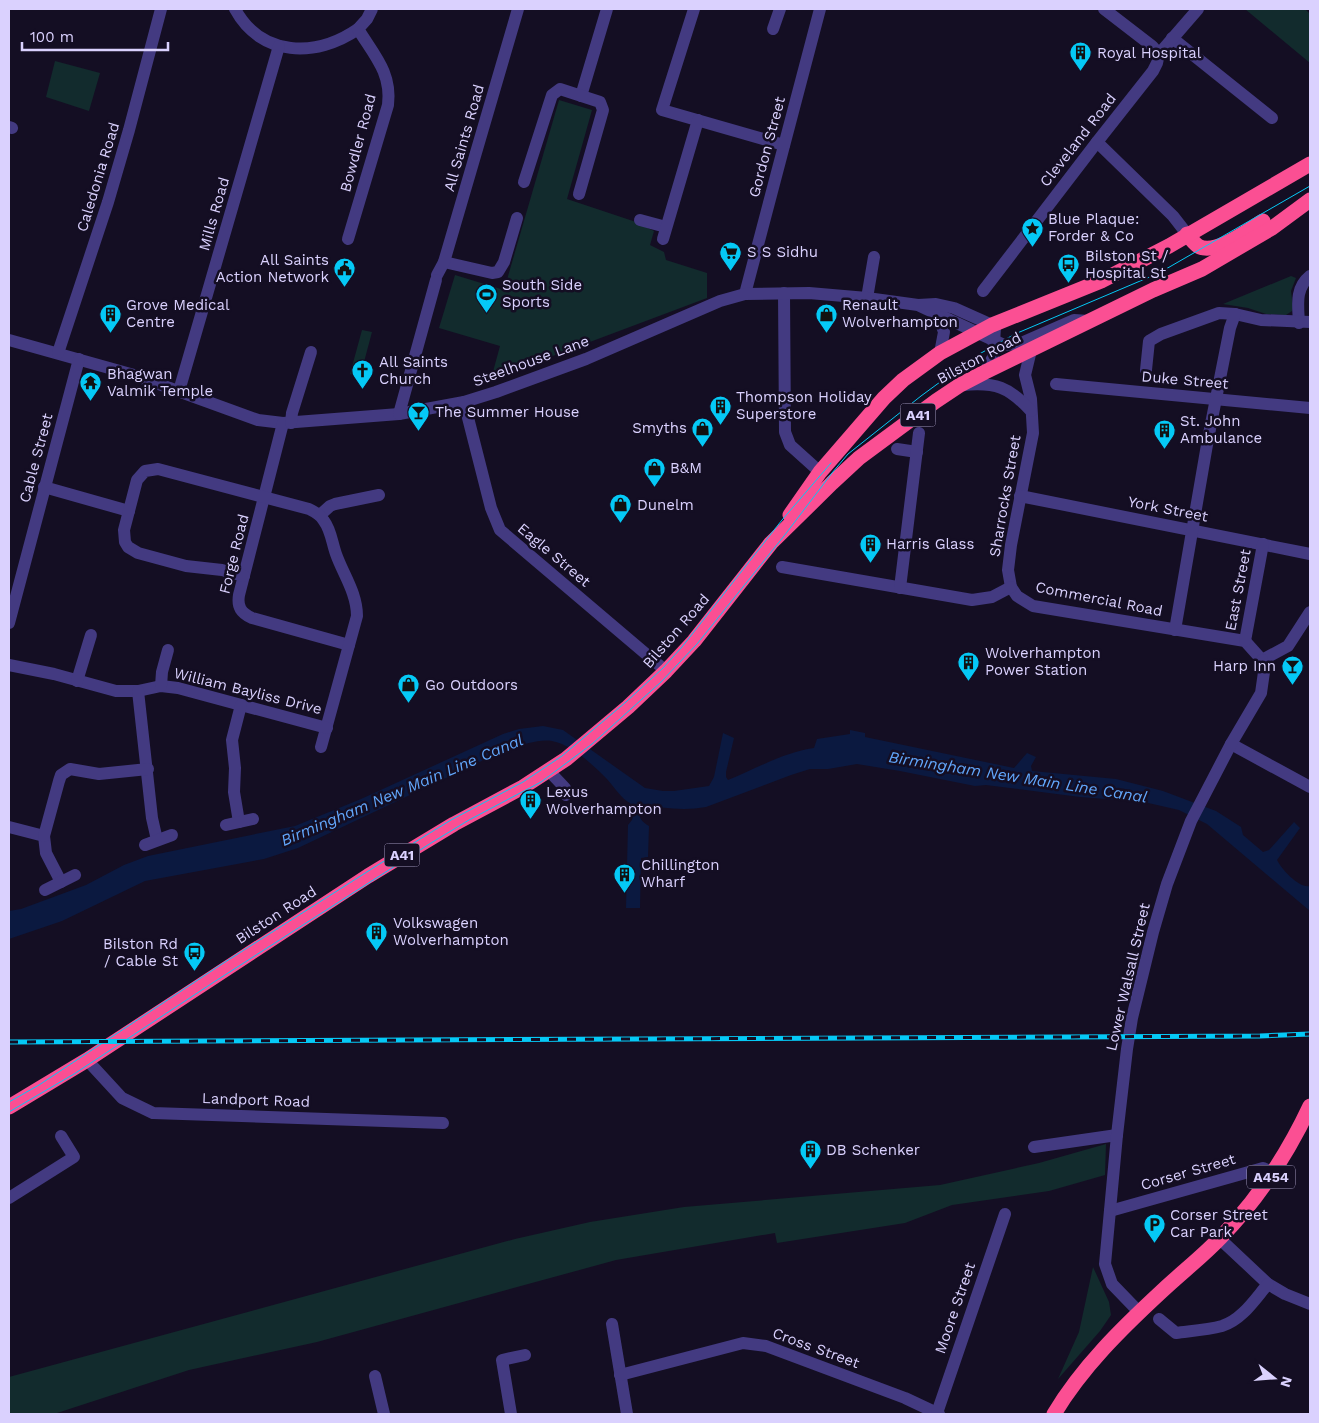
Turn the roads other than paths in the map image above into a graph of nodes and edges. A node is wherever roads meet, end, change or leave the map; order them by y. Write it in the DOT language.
graph roads {
  1 [pos="161,9"];
  2 [pos="235,9"];
  3 [pos="372,9"];
  4 [pos="518,9"];
  5 [pos="607,9"];
  6 [pos="694,9"];
  7 [pos="820,9"];
  8 [pos="1104,9"];
  9 [pos="1198,9"];
  10 [pos="777,10"];
  11 [pos="773,29"];
  12 [pos="358,30"];
  13 [pos="1172,38"];
  14 [pos="279,46"];
  15 [pos="1159,54"];
  16 [pos="581,96"];
  17 [pos="1272,118"];
  18 [pos="698,120"];
  19 [pos="1097,142"];
  20 [pos="784,145"];
  21 [pos="1310,164"];
  22 [pos="524,182"];
  23 [pos="579,194"];
  24 [pos="1310,194"];
  25 [pos="1310,200"];
  26 [pos="1173,216"];
  27 [pos="517,218"];
  28 [pos="640,220"];
  29 [pos="1203,225"];
  30 [pos="1187,234"];
  31 [pos="348,239"];
  32 [pos="874,257"];
  33 [pos="444,262"];
  34 [pos="1310,276"];
  35 [pos="983,291"];
  36 [pos="784,293"];
  37 [pos="745,294"];
  38 [pos="866,298"];
  39 [pos="918,305"];
  40 [pos="1235,314"];
  41 [pos="938,315"];
  42 [pos="1089,321"];
  43 [pos="1305,322"];
  44 [pos="992,325"];
  45 [pos="977,332"];
  46 [pos="9,340"];
  47 [pos="994,341"];
  48 [pos="1032,350"];
  49 [pos="311,352"];
  50 [pos="58,353"];
  51 [pos="940,353"];
  52 [pos="79,359"];
  53 [pos="1146,370"];
  54 [pos="985,372"];
  55 [pos="1056,384"];
  56 [pos="960,385"];
  57 [pos="179,392"];
  58 [pos="1216,399"];
  59 [pos="464,402"];
  60 [pos="1310,408"];
  61 [pos="1031,411"];
  62 [pos="399,414"];
  63 [pos="287,423"];
  64 [pos="919,433"];
  65 [pos="897,449"];
  66 [pos="917,452"];
  67 [pos="820,472"];
  68 [pos="44,487"];
  69 [pos="379,495"];
  70 [pos="1020,496"];
  71 [pos="265,498"];
  72 [pos="129,511"];
  73 [pos="320,515"];
  74 [pos="1191,530"];
  75 [pos="771,543"];
  76 [pos="1263,544"];
  77 [pos="1310,554"];
  78 [pos="782,567"];
  79 [pos="244,576"];
  80 [pos="1011,587"];
  81 [pos="900,588"];
  82 [pos="1310,612"];
  83 [pos="9,622"];
  84 [pos="1175,630"];
  85 [pos="90,635"];
  86 [pos="1245,641"];
  87 [pos="349,645"];
  88 [pos="168,650"];
  89 [pos="1262,660"];
  90 [pos="9,664"];
  91 [pos="666,671"];
  92 [pos="77,680"];
  93 [pos="161,686"];
  94 [pos="138,691"];
  95 [pos="241,705"];
  96 [pos="327,728"];
  97 [pos="1231,744"];
  98 [pos="321,747"];
  99 [pos="148,770"];
  100 [pos="549,771"];
  101 [pos="1310,787"];
  102 [pos="566,795"];
  103 [pos="252,819"];
  104 [pos="9,826"];
  105 [pos="172,835"];
  106 [pos="44,836"];
  107 [pos="75,875"];
  108 [pos="61,882"];
  109 [pos="45,890"];
  110 [pos="87,1060"];
  111 [pos="1310,1106"];
  112 [pos="9,1107"];
  113 [pos="443,1123"];
  114 [pos="61,1136"];
  115 [pos="1117,1136"];
  116 [pos="1034,1147"];
  117 [pos="1274,1173"];
  118 [pos="9,1198"];
  119 [pos="1110,1211"];
  120 [pos="1005,1214"];
  121 [pos="1220,1239"];
  122 [pos="1268,1284"];
  123 [pos="1310,1304"];
  124 [pos="1140,1312"];
  125 [pos="1158,1318"];
  126 [pos="612,1324"];
  127 [pos="525,1355"];
  128 [pos="620,1375"];
  129 [pos="375,1376"];
  130 [pos="384,1414"];
  131 [pos="511,1414"];
  132 [pos="627,1414"];
  133 [pos="938,1414"];
  134 [pos="1054,1414"];
  1 -- 50 [label="street, Caledonia Road"];
  2 -- 14 [label="street"];
  3 -- 12 [label="street"];
  4 -- 33 [label="street, All Saints Road"];
  5 -- 16 [label="street"];
  6 -- 18 [label="street"];
  7 -- 20 [label="street, Gordon Street"];
  8 -- 15 [label="street"];
  9 -- 13 [label="street, Cleveland Road"];
  10 -- 11 [label="street"];
  12 -- 14 [label="street"];
  12 -- 31 [label="street, Bowdler Road"];
  13 -- 15 [label="street, Cleveland Road"];
  13 -- 17 [label="street"];
  14 -- 57 [label="street, Mills Road"];
  15 -- 19 [label="street, Cleveland Road"];
  16 -- 22 [label="street"];
  16 -- 23 [label="street"];
  18 -- 20 [label="street"];
  18 -- 28 [label="street"];
  19 -- 26 [label="street"];
  19 -- 35 [label="street, Cleveland Road"];
  20 -- 37 [label="street, Gordon Street"];
  21 -- 29 [label="highway, Bilston Road / A41"];
  24 -- 30 [label="highway"];
  25 -- 42 [label="highway, Bilston Road / A41"];
  26 -- 29 [label="street"];
  26 -- 30 [label="street"];
  27 -- 33 [label="street"];
  29 -- 30 [label="highway, Bilston Road / A41"];
  30 -- 44 [label="highway, Bilston Road / A41"];
  32 -- 38 [label="street"];
  33 -- 62 [label="street, All Saints Road"];
  34 -- 43 [label="street"];
  36 -- 37 [label="street, Steelhouse Lane"];
  36 -- 38 [label="street, Steelhouse Lane"];
  36 -- 67 [label="street"];
  37 -- 59 [label="street, Steelhouse Lane"];
  38 -- 39 [label="street, Steelhouse Lane"];
  39 -- 41 [label="street, Steelhouse Lane"];
  39 -- 44 [label="street, Steelhouse Lane"];
  40 -- 43 [label="street"];
  40 -- 53 [label="street"];
  40 -- 58 [label="street"];
  41 -- 45 [label="street, Steelhouse Lane"];
  41 -- 51 [label="street"];
  42 -- 47 [label="street, Steelhouse Lane"];
  42 -- 48 [label="highway, Bilston Road / A41"];
  44 -- 45 [label="highway, Bilston Road / A41"];
  44 -- 47 [label="street"];
  45 -- 47 [label="street, Steelhouse Lane"];
  45 -- 51 [label="highway, Bilston Road / A41"];
  46 -- 50 [label="street, Steelhouse Lane"];
  47 -- 54 [label="street"];
  48 -- 54 [label="highway, Bilston Road / A41"];
  48 -- 61 [label="street, Sharrocks Street"];
  49 -- 63 [label="street, Forge Road"];
  50 -- 52 [label="street, Steelhouse Lane"];
  51 -- 67 [label="highway, Bilston Road / A41"];
  52 -- 57 [label="street, Steelhouse Lane"];
  52 -- 68 [label="street, Cable Street"];
  54 -- 56 [label="highway, Bilston Road / A41"];
  55 -- 58 [label="street, Duke Street"];
  56 -- 61 [label="street"];
  56 -- 75 [label="highway, Bilston Road / A41"];
  57 -- 63 [label="street, Steelhouse Lane"];
  58 -- 60 [label="street, Duke Street"];
  58 -- 74 [label="street"];
  59 -- 62 [label="street, Steelhouse Lane"];
  59 -- 91 [label="street, Eagle Street"];
  61 -- 70 [label="street, Sharrocks Street"];
  62 -- 63 [label="street, Steelhouse Lane"];
  63 -- 71 [label="street, Forge Road"];
  64 -- 66 [label="street"];
  65 -- 66 [label="street"];
  66 -- 81 [label="street"];
  67 -- 75 [label="highway, Bilston Road / A41"];
  68 -- 72 [label="street"];
  68 -- 83 [label="street, Cable Street"];
  69 -- 73 [label="street"];
  70 -- 74 [label="street, York Street"];
  70 -- 80 [label="street, Sharrocks Street"];
  71 -- 72 [label="street"];
  71 -- 73 [label="street"];
  71 -- 79 [label="street, Forge Road"];
  72 -- 79 [label="street"];
  73 -- 87 [label="street, William Bayliss Drive"];
  74 -- 76 [label="street, York Street"];
  74 -- 84 [label="street"];
  75 -- 91 [label="highway, Bilston Road / A41"];
  76 -- 77 [label="street, York Street"];
  76 -- 86 [label="street, East Street"];
  78 -- 81 [label="street"];
  79 -- 87 [label="street, Forge Road"];
  80 -- 81 [label="street"];
  80 -- 84 [label="street, Commercial Road"];
  82 -- 89 [label="street"];
  84 -- 86 [label="street, Commercial Road"];
  85 -- 92 [label="street"];
  86 -- 89 [label="street"];
  87 -- 96 [label="street, William Bayliss Drive"];
  88 -- 93 [label="street, William Bayliss Drive"];
  89 -- 97 [label="street, Lower Walsall Street"];
  90 -- 92 [label="street, William Bayliss Drive"];
  91 -- 100 [label="highway, Bilston Road / A41"];
  92 -- 94 [label="street, William Bayliss Drive"];
  93 -- 94 [label="street, William Bayliss Drive"];
  93 -- 95 [label="street, William Bayliss Drive"];
  94 -- 99 [label="street"];
  95 -- 96 [label="street, William Bayliss Drive"];
  95 -- 103 [label="street"];
  96 -- 98 [label="street, William Bayliss Drive"];
  97 -- 101 [label="street"];
  97 -- 115 [label="street, Lower Walsall Street"];
  99 -- 105 [label="street"];
  99 -- 106 [label="street"];
  100 -- 102 [label="street"];
  100 -- 110 [label="highway, Bilston Road / A41"];
  104 -- 106 [label="street"];
  106 -- 108 [label="street"];
  107 -- 108 [label="street"];
  108 -- 109 [label="street"];
  110 -- 112 [label="highway, Bilston Road / A41"];
  110 -- 113 [label="street, Landport Road"];
  111 -- 117 [label="highway, A454"];
  114 -- 118 [label="street"];
  115 -- 116 [label="street"];
  115 -- 119 [label="street, Lower Walsall Street"];
  117 -- 119 [label="street, Corser Street"];
  117 -- 121 [label="highway, A454"];
  119 -- 124 [label="street, Lower Walsall Street"];
  120 -- 133 [label="street, Moore Street"];
  121 -- 122 [label="street"];
  121 -- 124 [label="highway, A454"];
  122 -- 123 [label="street"];
  122 -- 125 [label="street"];
  124 -- 134 [label="highway, A454"];
  126 -- 128 [label="street"];
  127 -- 131 [label="street"];
  128 -- 132 [label="street"];
  128 -- 133 [label="street, Cross Street"];
  129 -- 130 [label="street"];
}
